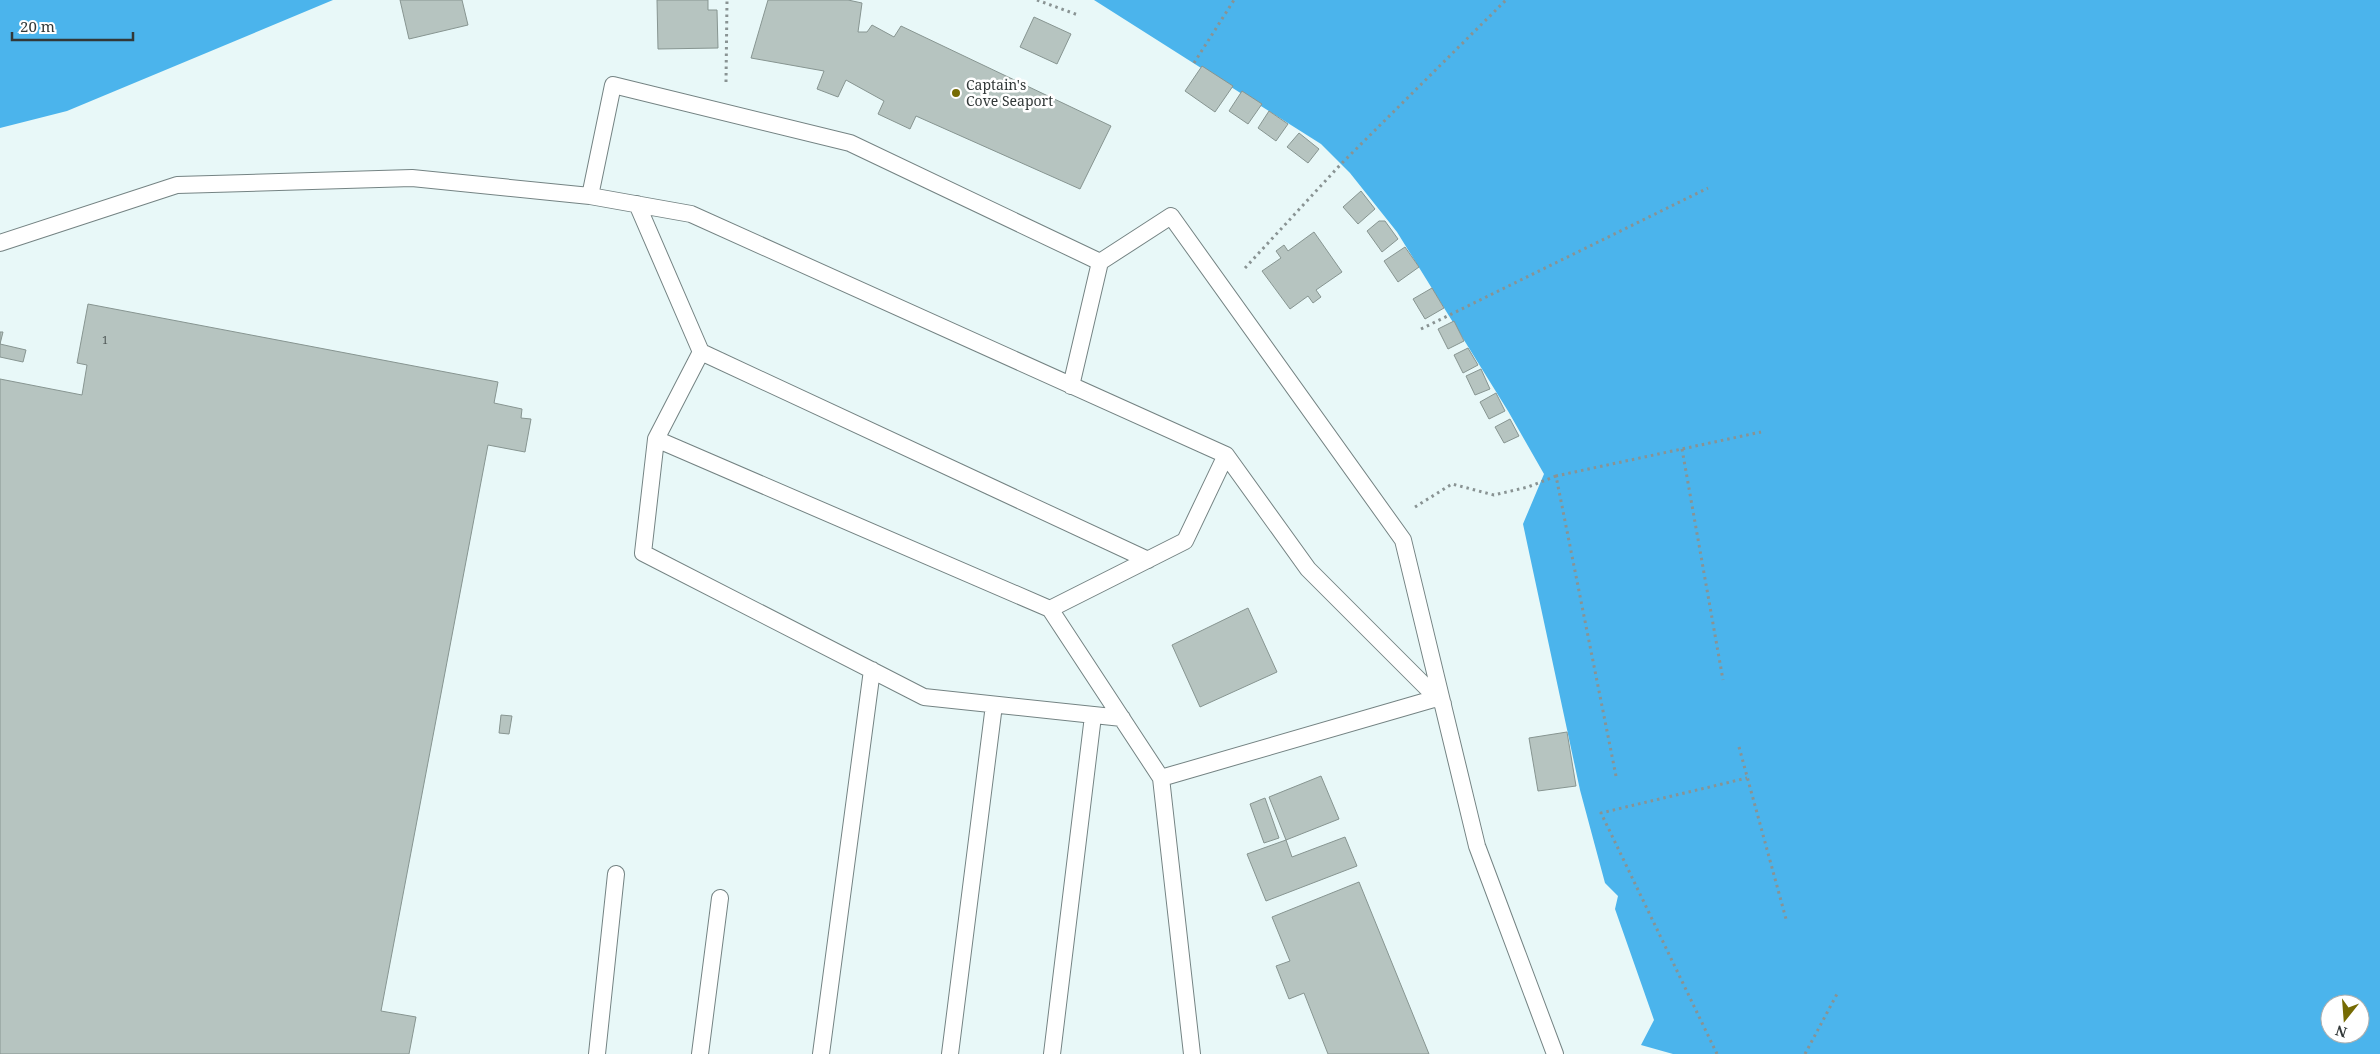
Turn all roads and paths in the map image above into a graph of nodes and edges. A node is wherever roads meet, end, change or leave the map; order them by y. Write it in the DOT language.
graph roads {
  1 [pos="727,0"];
  2 [pos="1037,0"];
  3 [pos="1234,0"];
  4 [pos="1506,0"];
  5 [pos="1078,15"];
  6 [pos="1194,63"];
  7 [pos="725,112"];
  8 [pos="1708,188"];
  9 [pos="590,196"];
  10 [pos="637,204"];
  11 [pos="0,243"];
  12 [pos="1100,262"];
  13 [pos="1225,290"];
  14 [pos="1421,330"];
  15 [pos="701,352"];
  16 [pos="1071,386"];
  17 [pos="1761,432"];
  18 [pos="656,439"];
  19 [pos="1682,449"];
  20 [pos="1226,455"];
  21 [pos="1556,476"];
  22 [pos="1391,523"];
  23 [pos="1148,560"];
  24 [pos="1050,609"];
  25 [pos="872,670"];
  26 [pos="1723,680"];
  27 [pos="1440,701"];
  28 [pos="994,705"];
  29 [pos="1093,716"];
  30 [pos="1122,718"];
  31 [pos="1739,747"];
  32 [pos="1616,776"];
  33 [pos="1161,778"];
  34 [pos="1747,778"];
  35 [pos="616,874"];
  36 [pos="720,898"];
  37 [pos="1786,919"];
  38 [pos="1837,994"];
  39 [pos="598,1054"];
  40 [pos="700,1054"];
  41 [pos="821,1054"];
  42 [pos="950,1054"];
  43 [pos="1052,1054"];
  44 [pos="1192,1054"];
  45 [pos="1555,1054"];
  46 [pos="1717,1054"];
  47 [pos="1805,1054"];
  1 -- 7 [label="path"];
  2 -- 5 [label="path"];
  3 -- 6 [label="path"];
  4 -- 13 [label="path"];
  7 -- 9 [label="lane"];
  7 -- 12 [label="lane"];
  8 -- 14 [label="path"];
  9 -- 10 [label="lane"];
  9 -- 11 [label="lane"];
  10 -- 15 [label="lane"];
  10 -- 16 [label="lane"];
  12 -- 13 [label="lane"];
  12 -- 16 [label="lane"];
  13 -- 22 [label="lane"];
  15 -- 18 [label="lane"];
  15 -- 23 [label="lane"];
  16 -- 20 [label="lane"];
  17 -- 19 [label="path"];
  18 -- 24 [label="lane"];
  18 -- 25 [label="lane"];
  19 -- 21 [label="path"];
  19 -- 26 [label="path"];
  20 -- 23 [label="lane"];
  20 -- 27 [label="lane"];
  21 -- 22 [label="path"];
  21 -- 32 [label="path"];
  22 -- 27 [label="lane"];
  23 -- 24 [label="lane"];
  24 -- 30 [label="lane"];
  25 -- 28 [label="lane"];
  25 -- 41 [label="lane"];
  27 -- 33 [label="lane"];
  27 -- 45 [label="lane"];
  28 -- 29 [label="lane"];
  28 -- 42 [label="lane"];
  29 -- 30 [label="lane"];
  29 -- 43 [label="lane"];
  30 -- 33 [label="lane"];
  31 -- 34 [label="path"];
  33 -- 44 [label="lane"];
  34 -- 37 [label="path"];
  34 -- 46 [label="path"];
  35 -- 39 [label="lane"];
  36 -- 40 [label="lane"];
  38 -- 47 [label="path"];
}
